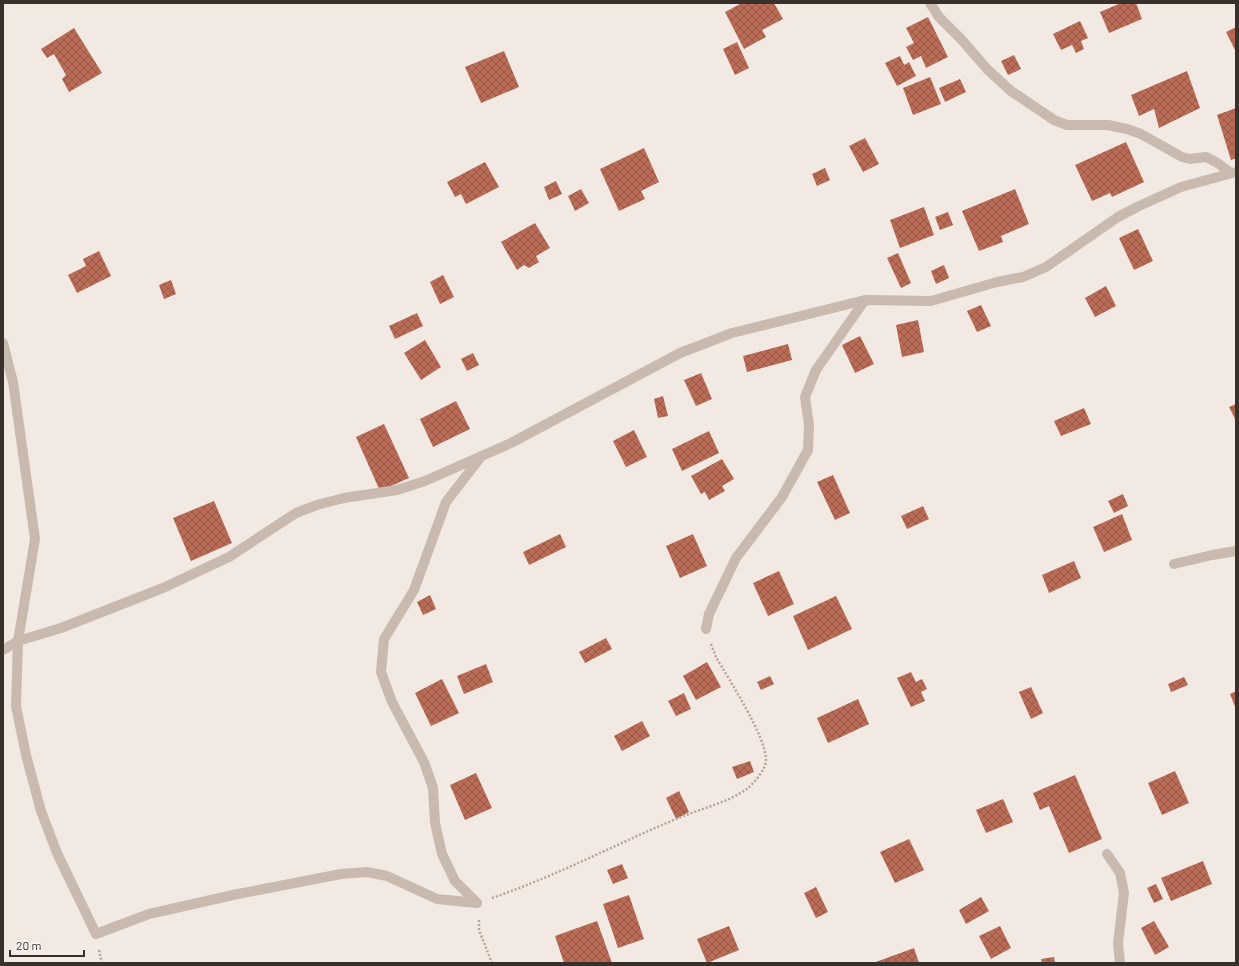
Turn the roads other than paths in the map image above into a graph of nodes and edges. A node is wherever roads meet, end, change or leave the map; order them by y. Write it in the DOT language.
graph roads {
  1 [pos="930,3"];
  2 [pos="1234,172"];
  3 [pos="865,300"];
  4 [pos="3,343"];
  5 [pos="481,456"];
  6 [pos="1236,551"];
  7 [pos="1174,564"];
  8 [pos="706,629"];
  9 [pos="18,641"];
  10 [pos="3,650"];
  11 [pos="1107,854"];
  12 [pos="1120,963"];
  1 -- 2 [label="street"];
  2 -- 3 [label="street"];
  3 -- 5 [label="street"];
  3 -- 8 [label="street"];
  4 -- 9 [label="street"];
  5 -- 9 [label="street"];
  5 -- 9 [label="street"];
  6 -- 7 [label="street"];
  9 -- 10 [label="street"];
  11 -- 12 [label="street"];
}
